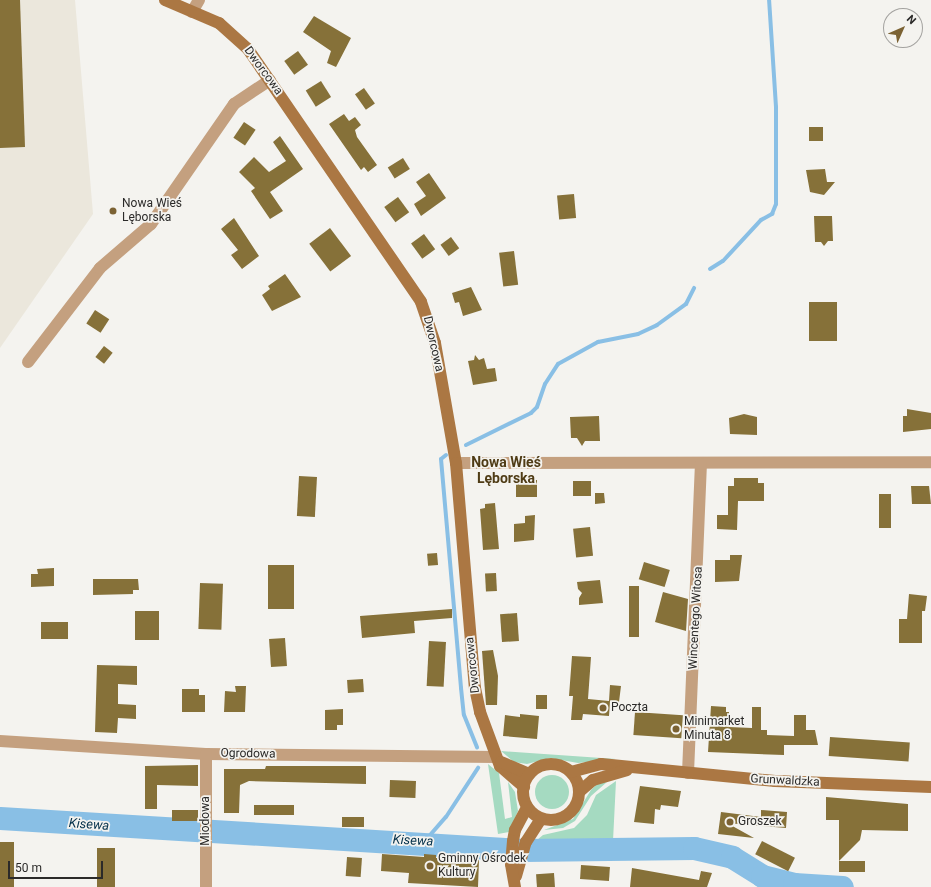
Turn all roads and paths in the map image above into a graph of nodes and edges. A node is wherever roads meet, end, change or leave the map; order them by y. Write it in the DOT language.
graph roads {
  1 [pos="165,0"];
  2 [pos="199,0"];
  3 [pos="192,12"];
  4 [pos="270,80"];
  5 [pos="28,362"];
  6 [pos="931,462"];
  7 [pos="456,463"];
  8 [pos="702,464"];
  9 [pos="0,741"];
  10 [pos="206,754"];
  11 [pos="496,757"];
  12 [pos="640,768"];
  13 [pos="571,772"];
  14 [pos="688,773"];
  15 [pos="529,774"];
  16 [pos="524,787"];
  17 [pos="931,787"];
  18 [pos="579,792"];
  19 [pos="527,808"];
  20 [pos="541,819"];
  21 [pos="515,861"];
  22 [pos="514,884"];
  23 [pos="206,887"];
  1 -- 3 [label="street, Dworcowa"];
  2 -- 3 [label="street"];
  3 -- 4 [label="street, Dworcowa"];
  4 -- 5 [label="street"];
  4 -- 7 [label="street, Dworcowa"];
  6 -- 8 [label="street"];
  7 -- 8 [label="street"];
  7 -- 11 [label="street, Dworcowa"];
  8 -- 14 [label="street, Wincentego Witosa"];
  9 -- 10 [label="street, Ogrodowa"];
  10 -- 11 [label="street, Ogrodowa"];
  10 -- 23 [label="street, Miodowa"];
  11 -- 15 [label="street"];
  11 -- 16 [label="street, Dworcowa"];
  12 -- 13 [label="street, Grunwaldzka"];
  12 -- 14 [label="street, Grunwaldzka"];
  12 -- 18 [label="street, Grunwaldzka"];
  13 -- 15 [label="street"];
  13 -- 18 [label="street"];
  14 -- 17 [label="street, Grunwaldzka"];
  15 -- 16 [label="street"];
  16 -- 19 [label="street"];
  18 -- 20 [label="street"];
  19 -- 20 [label="street"];
  19 -- 21 [label="street"];
  20 -- 21 [label="street"];
  21 -- 22 [label="street"];
}
